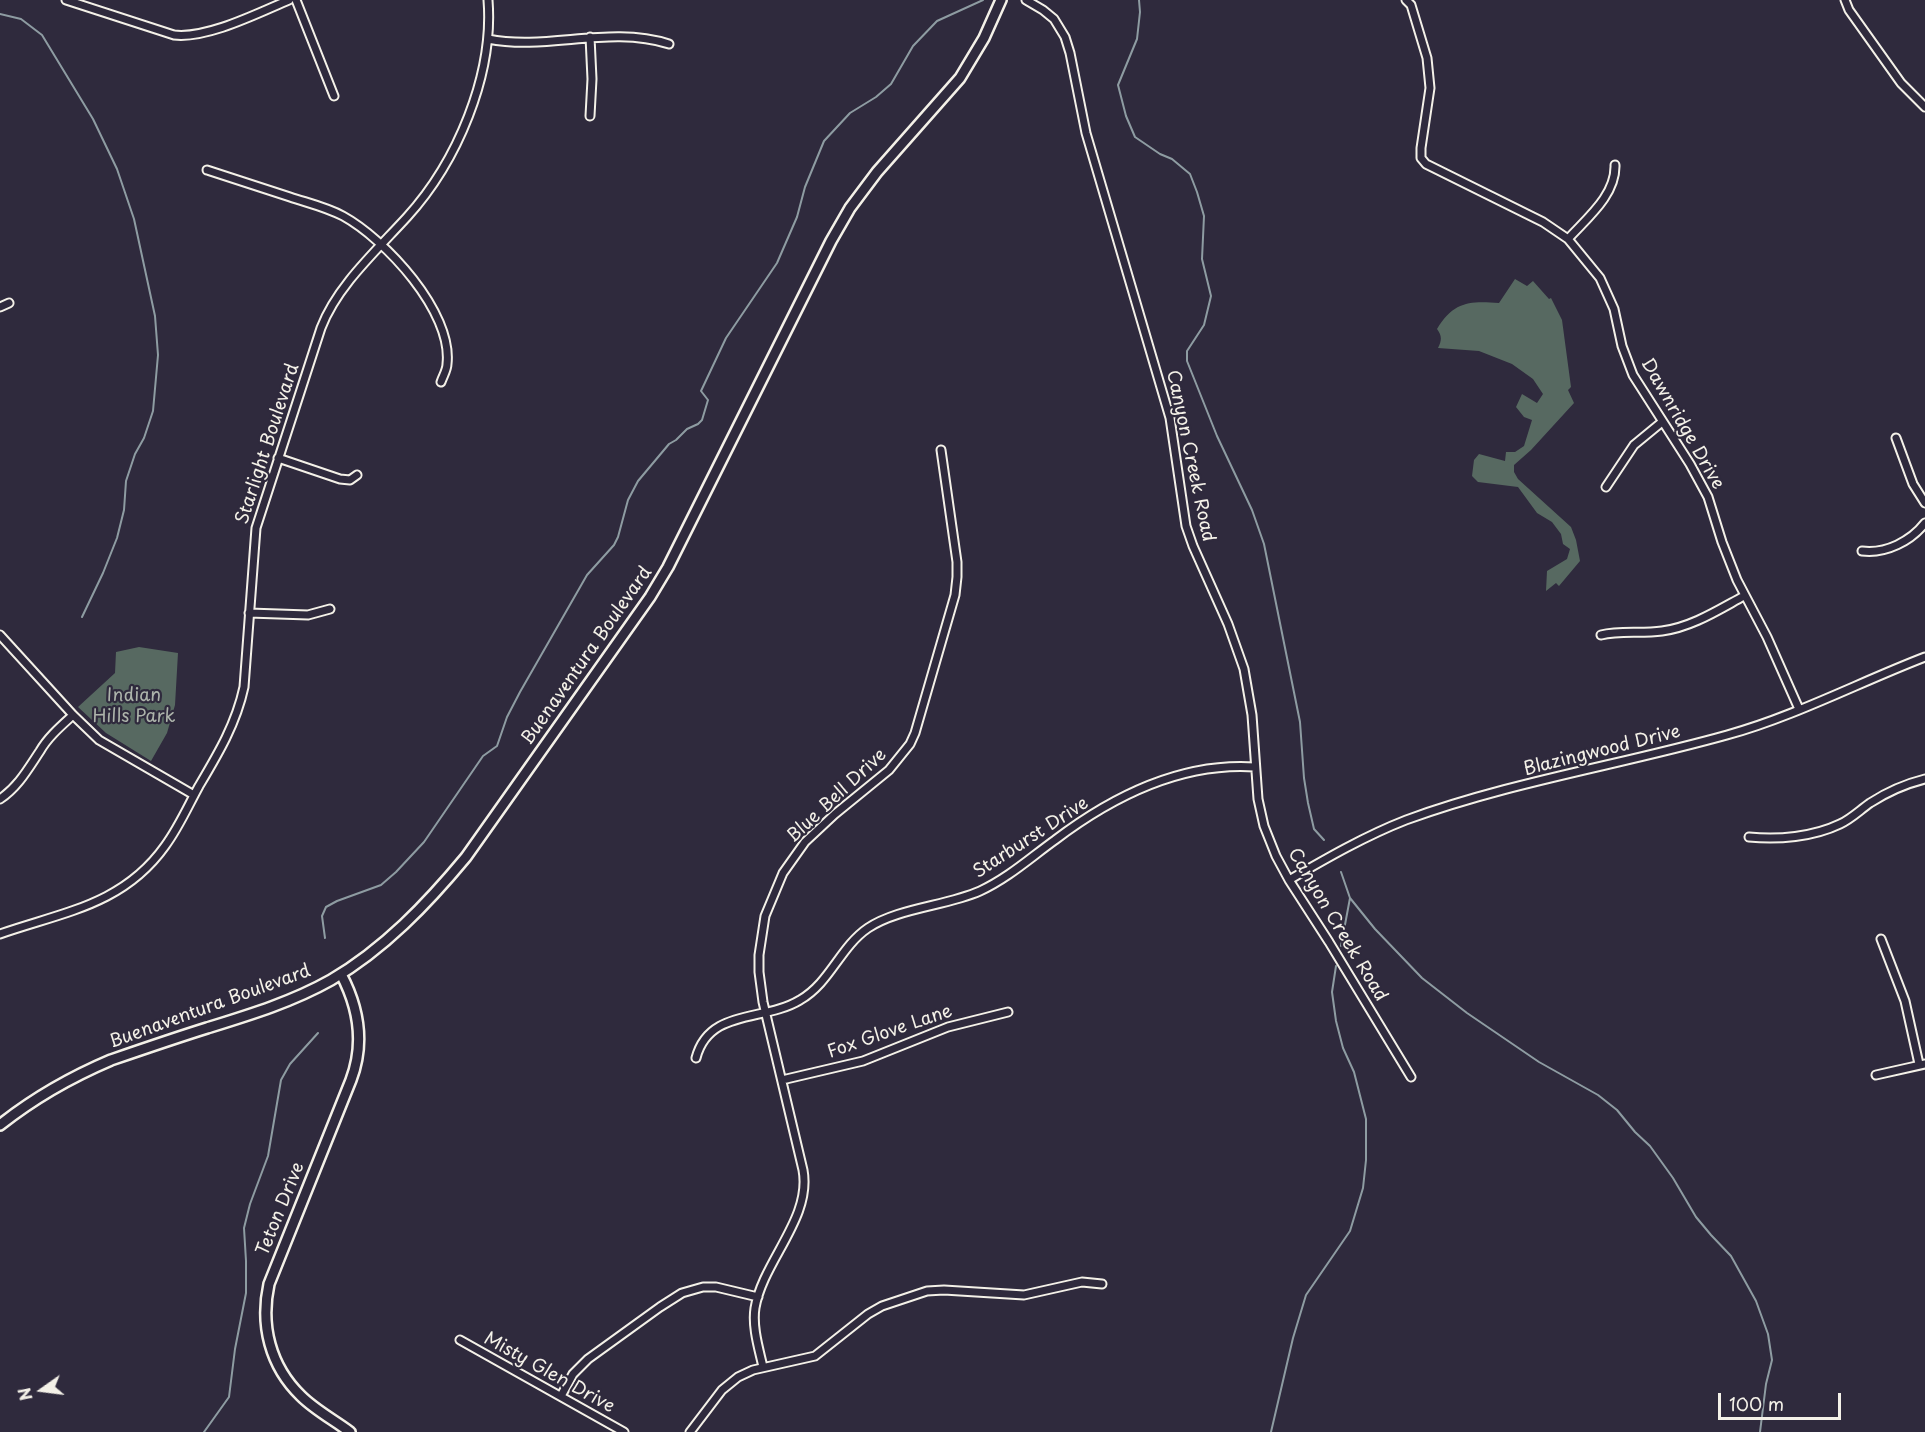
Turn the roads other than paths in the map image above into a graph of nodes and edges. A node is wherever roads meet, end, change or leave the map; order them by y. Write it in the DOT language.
graph roads {
  1 [pos="66,0"];
  2 [pos="289,0"];
  3 [pos="296,0"];
  4 [pos="488,0"];
  5 [pos="1001,0"];
  6 [pos="1026,0"];
  7 [pos="1406,0"];
  8 [pos="1845,0"];
  9 [pos="590,37"];
  10 [pos="488,39"];
  11 [pos="669,44"];
  12 [pos="333,96"];
  13 [pos="1925,107"];
  14 [pos="590,116"];
  15 [pos="1615,165"];
  16 [pos="207,170"];
  17 [pos="1568,239"];
  18 [pos="381,245"];
  19 [pos="9,303"];
  20 [pos="0,307"];
  21 [pos="441,382"];
  22 [pos="1662,422"];
  23 [pos="1896,438"];
  24 [pos="941,450"];
  25 [pos="278,458"];
  26 [pos="357,476"];
  27 [pos="1606,487"];
  28 [pos="1925,503"];
  29 [pos="1925,523"];
  30 [pos="1862,551"];
  31 [pos="1744,596"];
  32 [pos="330,609"];
  33 [pos="249,613"];
  34 [pos="0,635"];
  35 [pos="1601,635"];
  36 [pos="1925,657"];
  37 [pos="1799,709"];
  38 [pos="73,715"];
  39 [pos="1255,767"];
  40 [pos="1925,779"];
  41 [pos="194,795"];
  42 [pos="0,799"];
  43 [pos="1749,837"];
  44 [pos="1289,880"];
  45 [pos="0,934"];
  46 [pos="1881,939"];
  47 [pos="341,974"];
  48 [pos="765,1012"];
  49 [pos="1008,1012"];
  50 [pos="696,1058"];
  51 [pos="1922,1064"];
  52 [pos="1876,1075"];
  53 [pos="1411,1077"];
  54 [pos="782,1080"];
  55 [pos="0,1125"];
  56 [pos="1102,1284"];
  57 [pos="758,1297"];
  58 [pos="460,1340"];
  59 [pos="762,1367"];
  60 [pos="561,1396"];
  61 [pos="350,1432"];
  62 [pos="624,1432"];
  63 [pos="690,1432"];
  1 -- 2 [label="street"];
  3 -- 12 [label="street"];
  4 -- 10 [label="street, Starlight Boulevard"];
  5 -- 47 [label="main road, Buenaventura Boulevard"];
  6 -- 39 [label="street, Canyon Creek Road"];
  7 -- 17 [label="street, Dawnridge Drive"];
  8 -- 13 [label="street"];
  9 -- 10 [label="street"];
  9 -- 11 [label="street"];
  9 -- 14 [label="street"];
  10 -- 18 [label="street, Starlight Boulevard"];
  15 -- 17 [label="street"];
  16 -- 18 [label="street"];
  17 -- 22 [label="street, Dawnridge Drive"];
  18 -- 21 [label="street"];
  18 -- 25 [label="street, Starlight Boulevard"];
  19 -- 20 [label="street"];
  22 -- 27 [label="street"];
  22 -- 31 [label="street, Dawnridge Drive"];
  23 -- 28 [label="street"];
  24 -- 48 [label="street, Blue Bell Drive"];
  25 -- 26 [label="street"];
  25 -- 33 [label="street, Starlight Boulevard"];
  29 -- 30 [label="street"];
  31 -- 35 [label="street"];
  31 -- 37 [label="street, Dawnridge Drive"];
  32 -- 33 [label="street"];
  33 -- 41 [label="street, Starlight Boulevard"];
  34 -- 38 [label="street"];
  36 -- 37 [label="street, Blazingwood Drive"];
  37 -- 44 [label="street, Blazingwood Drive"];
  38 -- 41 [label="street"];
  38 -- 42 [label="street"];
  39 -- 44 [label="street, Canyon Creek Road"];
  39 -- 48 [label="street, Starburst Drive"];
  40 -- 43 [label="street"];
  41 -- 45 [label="street, Starlight Boulevard"];
  44 -- 53 [label="street, Canyon Creek Road"];
  46 -- 51 [label="street"];
  47 -- 55 [label="main road, Buenaventura Boulevard"];
  47 -- 61 [label="main road, Teton Drive"];
  48 -- 50 [label="street, Starburst Drive"];
  48 -- 54 [label="street, Blue Bell Drive"];
  49 -- 54 [label="street, Fox Glove Lane"];
  51 -- 52 [label="street"];
  54 -- 57 [label="street, Blue Bell Drive"];
  56 -- 59 [label="street"];
  57 -- 59 [label="street, Blue Bell Drive"];
  57 -- 60 [label="street"];
  58 -- 60 [label="street, Misty Glen Drive"];
  59 -- 63 [label="street"];
  60 -- 62 [label="street, Misty Glen Drive"];
}
